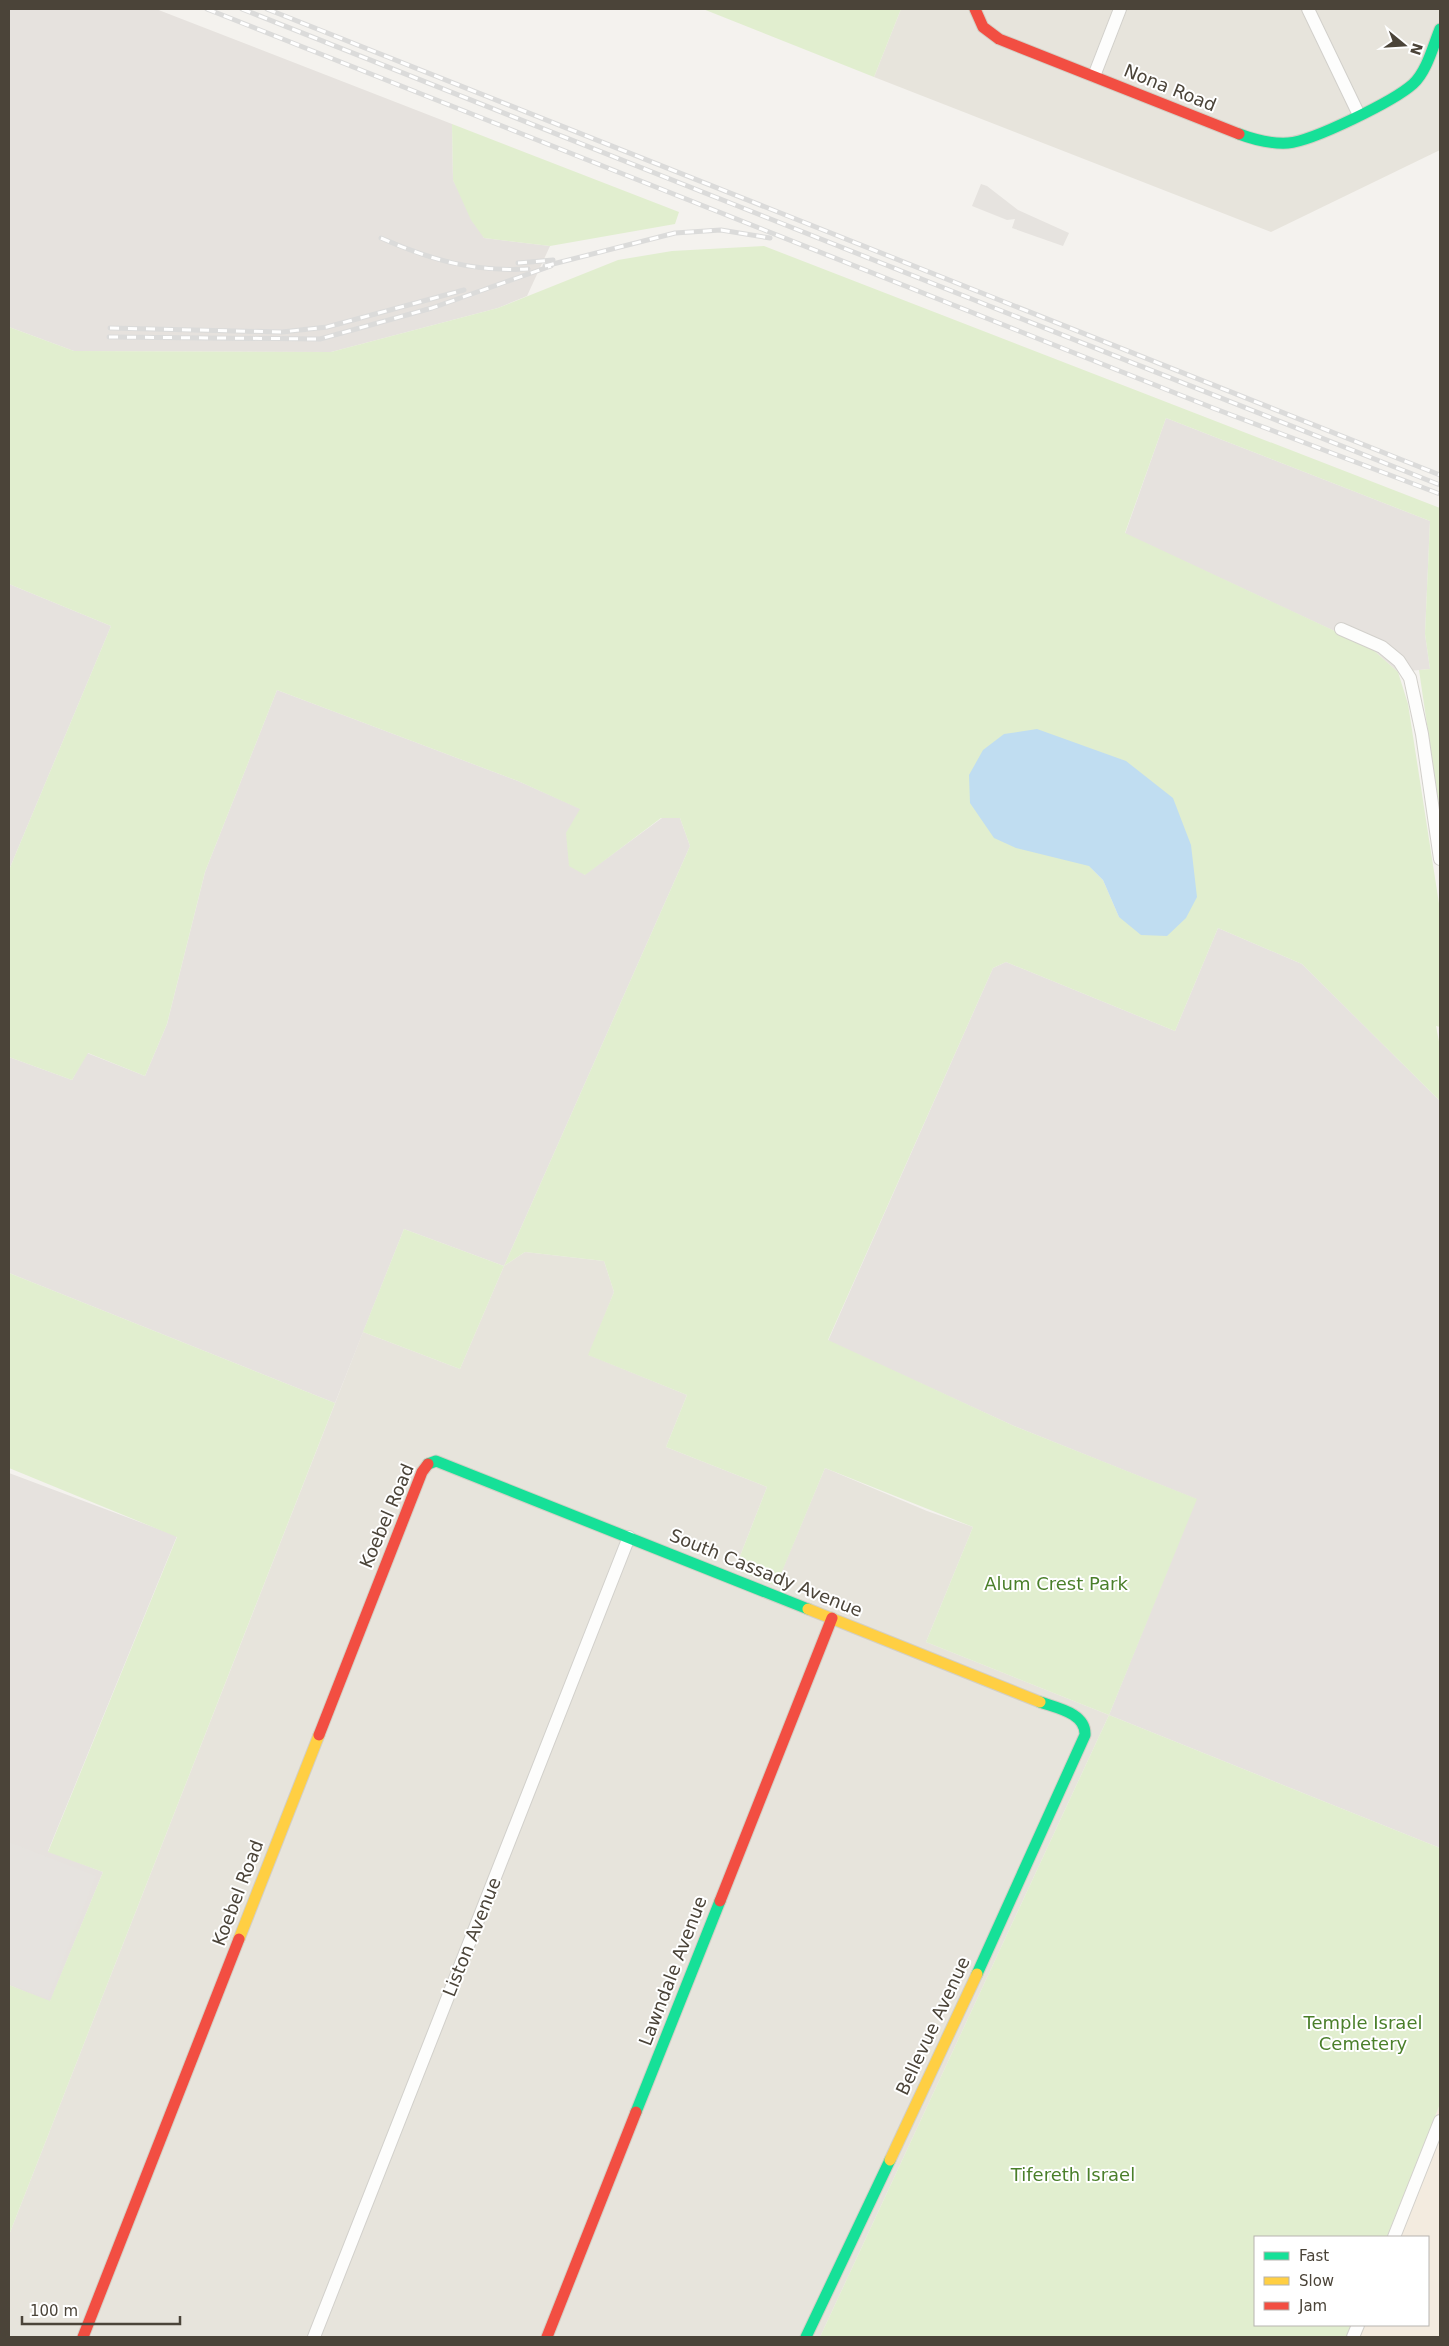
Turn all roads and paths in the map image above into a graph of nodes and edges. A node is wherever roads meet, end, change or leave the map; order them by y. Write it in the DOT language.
graph roads {
  1 [pos="1120,9"];
  2 [pos="1308,9"];
  3 [pos="976,13"];
  4 [pos="1440,29"];
  5 [pos="1094,76"];
  6 [pos="1360,115"];
  7 [pos="1341,629"];
  8 [pos="1440,859"];
  9 [pos="429,1463"];
  10 [pos="629,1537"];
  11 [pos="832,1618"];
  12 [pos="1085,1727"];
  13 [pos="1440,2121"];
  14 [pos="1394,2236"];
  15 [pos="83,2337"];
  16 [pos="314,2337"];
  17 [pos="547,2337"];
  18 [pos="806,2337"];
  1 -- 5 [label="street"];
  2 -- 6 [label="street"];
  3 -- 5 [label="street, Nona Road"];
  4 -- 6 [label="street, Nona Road"];
  5 -- 6 [label="street, Nona Road"];
  7 -- 8 [label="street"];
  9 -- 10 [label="street, South Cassady Avenue"];
  9 -- 15 [label="street, Koebel Road"];
  10 -- 11 [label="street, South Cassady Avenue"];
  10 -- 16 [label="street, Liston Avenue"];
  11 -- 12 [label="street, South Cassady Avenue"];
  11 -- 17 [label="street, Lawndale Avenue"];
  12 -- 18 [label="street, Bellevue Avenue"];
  13 -- 14 [label="street"];
}
